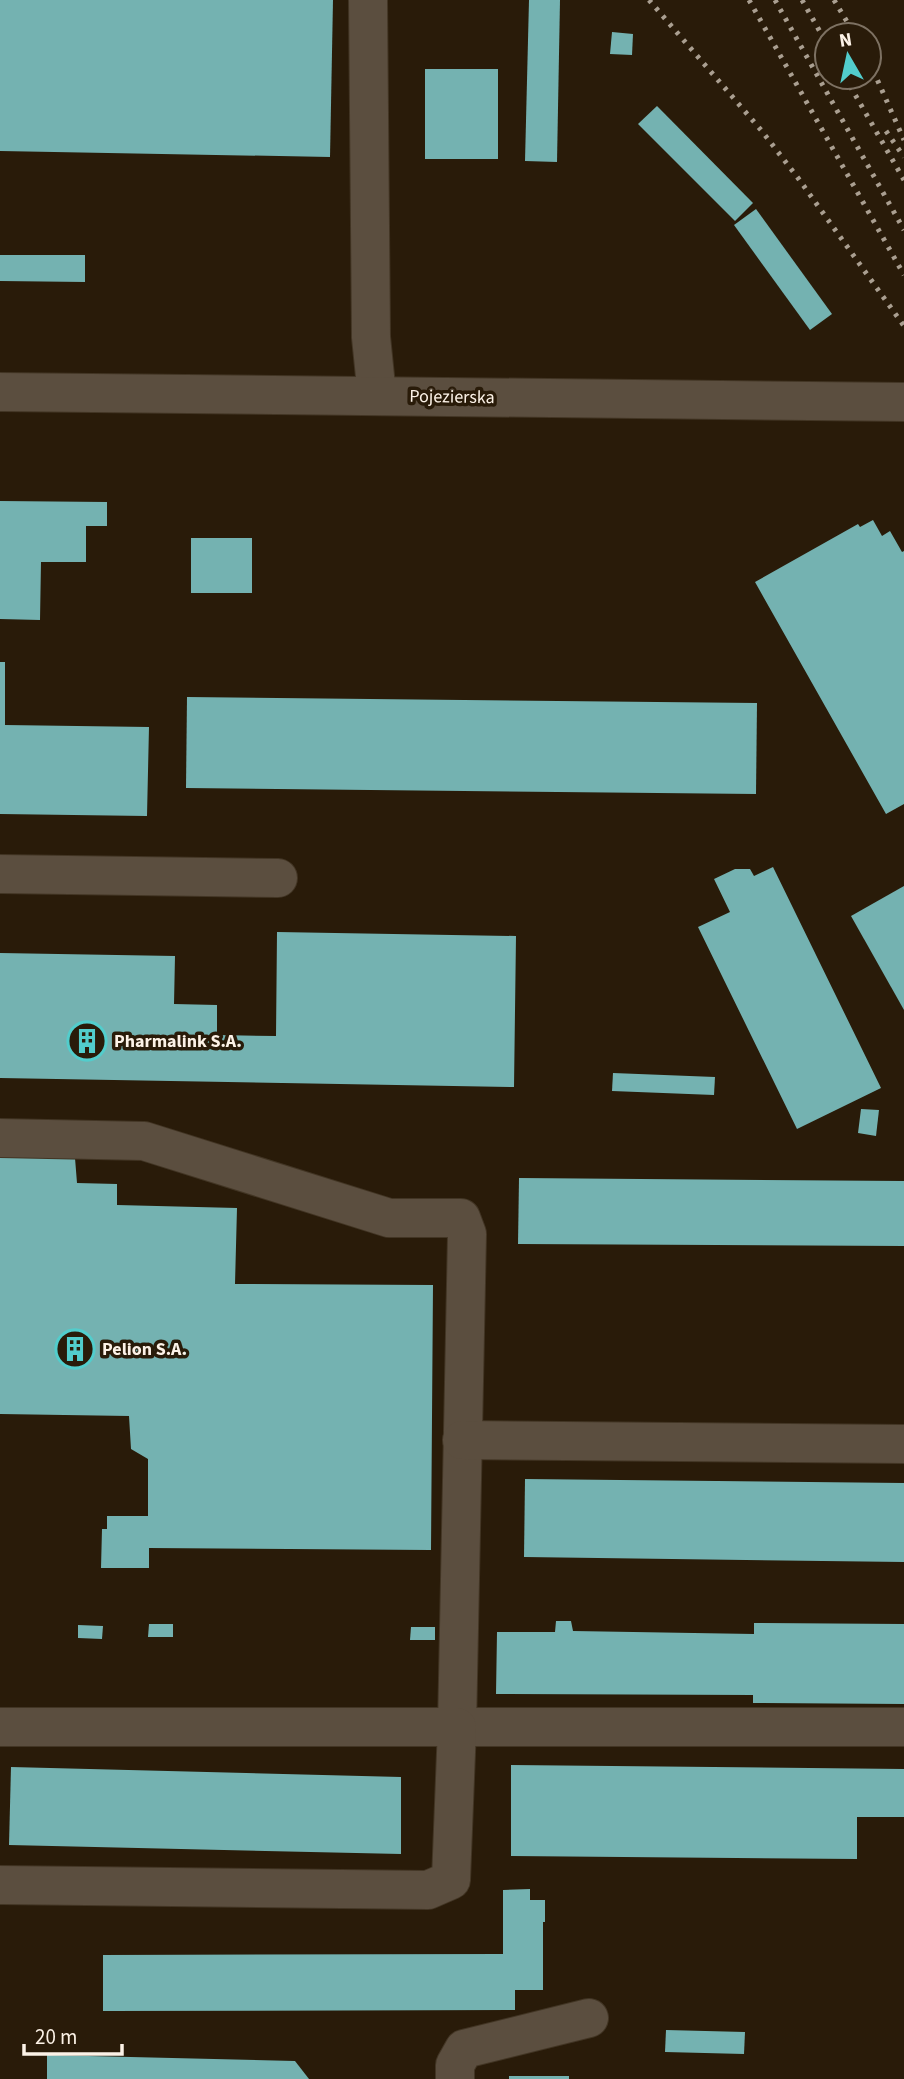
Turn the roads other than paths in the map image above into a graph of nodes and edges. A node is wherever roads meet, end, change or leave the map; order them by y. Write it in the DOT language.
graph roads {
  1 [pos="368,0"];
  2 [pos="0,392"];
  3 [pos="377,396"];
  4 [pos="904,402"];
  5 [pos="0,874"];
  6 [pos="278,878"];
  7 [pos="0,1138"];
  8 [pos="462,1440"];
  9 [pos="904,1444"];
  10 [pos="0,1727"];
  11 [pos="457,1727"];
  12 [pos="904,1727"];
  13 [pos="0,1885"];
  14 [pos="589,2018"];
  15 [pos="455,2079"];
  1 -- 3 [label="street"];
  2 -- 3 [label="street, Pojezierska"];
  3 -- 4 [label="street, Pojezierska"];
  5 -- 6 [label="street"];
  7 -- 8 [label="street"];
  8 -- 9 [label="street"];
  8 -- 11 [label="street"];
  10 -- 11 [label="street"];
  11 -- 12 [label="street"];
  11 -- 13 [label="street"];
  14 -- 15 [label="street"];
}
